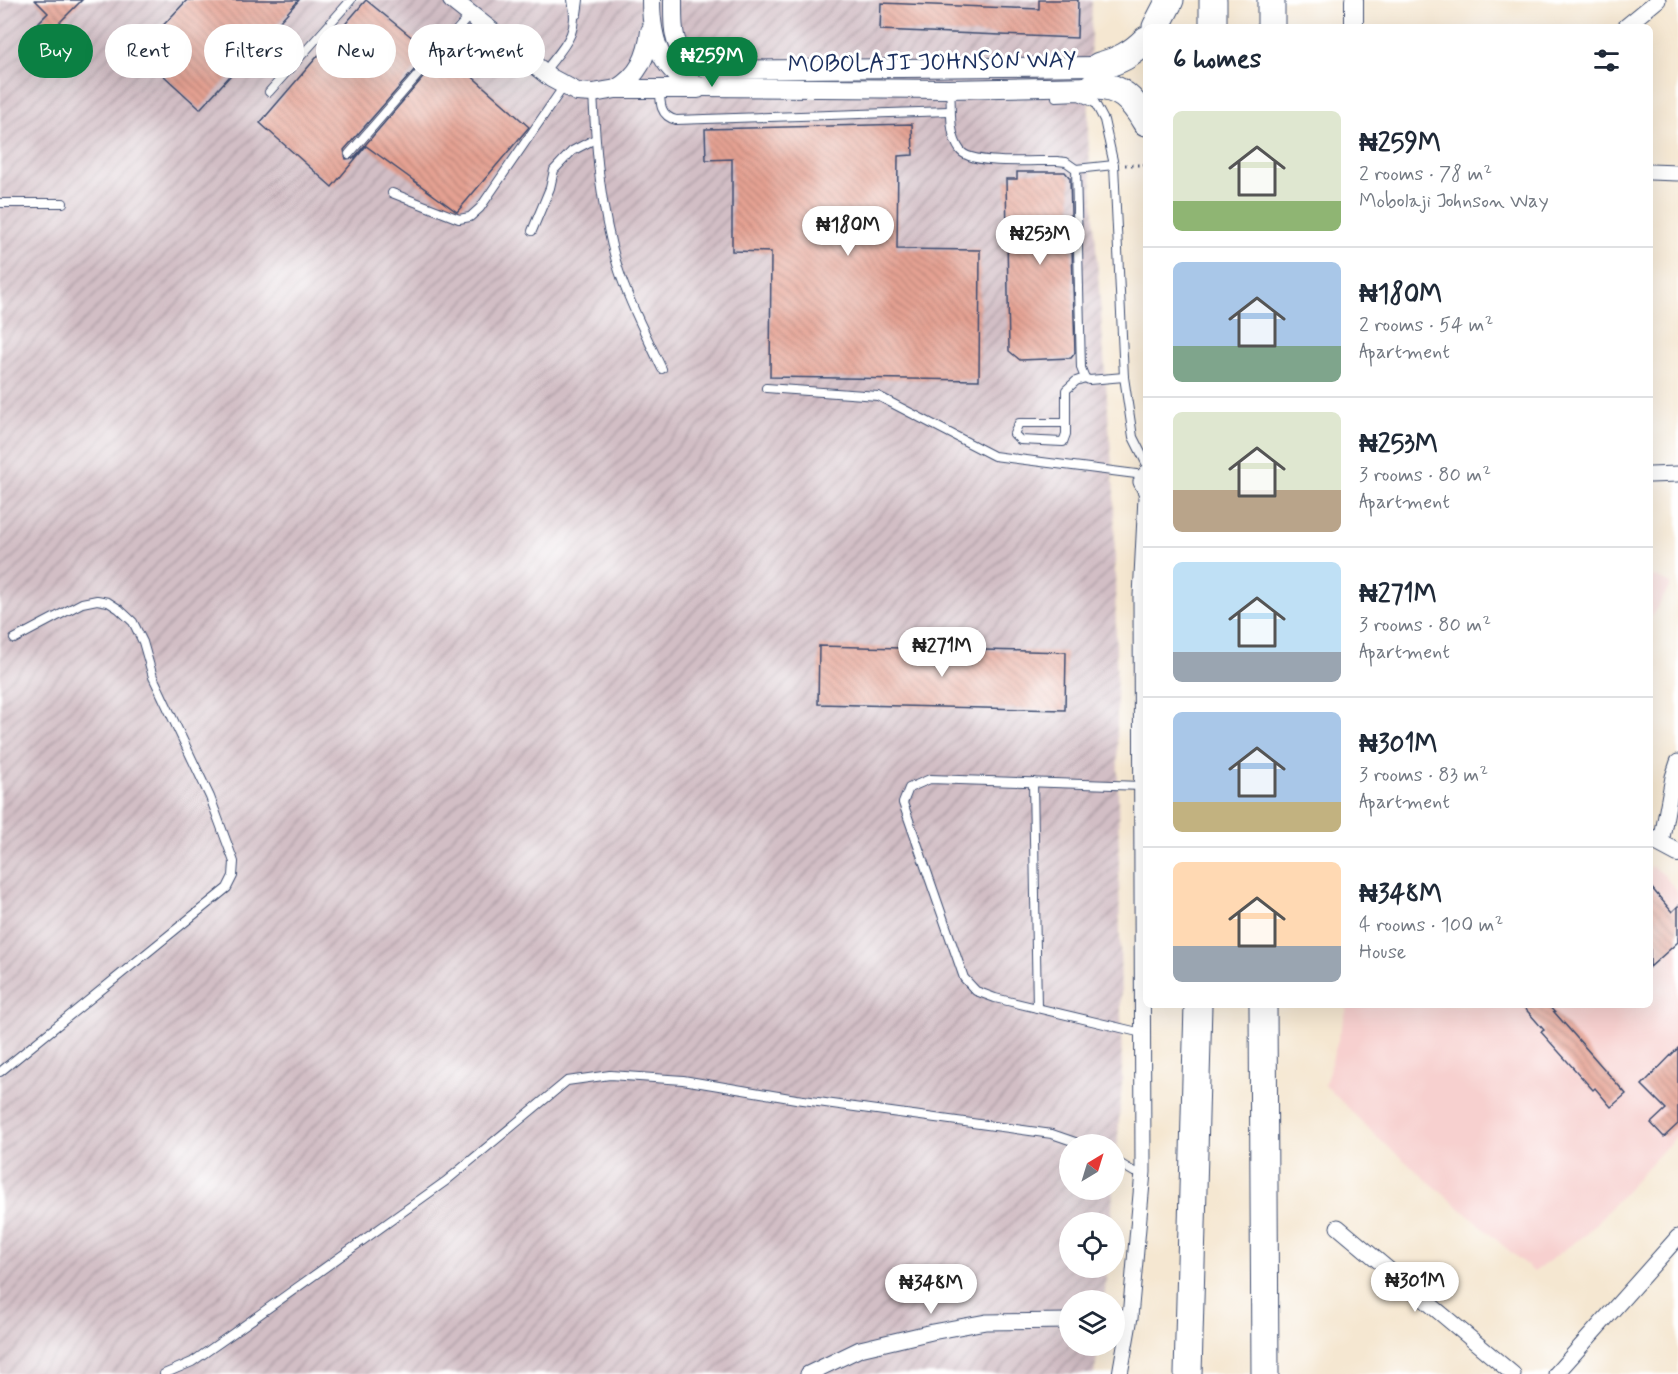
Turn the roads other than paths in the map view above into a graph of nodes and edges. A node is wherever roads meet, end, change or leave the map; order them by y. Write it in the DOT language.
graph roads {
  1 [pos="351,0"];
  2 [pos="452,0"];
  3 [pos="572,0"];
  4 [pos="579,0"];
  5 [pos="673,0"];
  6 [pos="1170,0"];
  7 [pos="1213,0"];
  8 [pos="1271,0"];
  9 [pos="1354,0"];
  10 [pos="1658,0"];
  11 [pos="651,8"];
  12 [pos="470,15"];
  13 [pos="576,18"];
  14 [pos="481,24"];
  15 [pos="1158,24"];
  16 [pos="1213,24"];
  17 [pos="1271,24"];
  18 [pos="1354,24"];
  19 [pos="1629,24"];
  20 [pos="677,43"];
  21 [pos="1143,43"];
  22 [pos="659,51"];
  23 [pos="643,62"];
  24 [pos="700,67"];
  25 [pos="545,72"];
  26 [pos="545,74"];
  27 [pos="1096,76"];
  28 [pos="564,86"];
  29 [pos="690,87"];
  30 [pos="616,89"];
  31 [pos="660,89"];
  32 [pos="949,89"];
  33 [pos="268,92"];
  34 [pos="593,93"];
  35 [pos="1056,97"];
  36 [pos="949,111"];
  37 [pos="1143,118"];
  38 [pos="596,139"];
  39 [pos="349,154"];
  40 [pos="1114,165"];
  41 [pos="1076,169"];
  42 [pos="1653,172"];
  43 [pos="1678,172"];
  44 [pos="392,193"];
  45 [pos="0,203"];
  46 [pos="63,203"];
  47 [pos="532,231"];
  48 [pos="662,369"];
  49 [pos="1124,377"];
  50 [pos="1084,378"];
  51 [pos="766,388"];
  52 [pos="1065,423"];
  53 [pos="1143,464"];
  54 [pos="1143,470"];
  55 [pos="1678,474"];
  56 [pos="1653,475"];
  57 [pos="1143,555"];
  58 [pos="14,639"];
  59 [pos="1678,762"];
  60 [pos="1033,782"];
  61 [pos="1142,786"];
  62 [pos="1655,841"];
  63 [pos="1678,853"];
  64 [pos="1036,1008"];
  65 [pos="1198,1008"];
  66 [pos="1263,1008"];
  67 [pos="1143,1033"];
  68 [pos="0,1072"];
  69 [pos="1059,1136"];
  70 [pos="1125,1167"];
  71 [pos="1143,1172"];
  72 [pos="1338,1227"];
  73 [pos="1678,1237"];
  74 [pos="1125,1296"];
  75 [pos="1059,1321"];
  76 [pos="1121,1356"];
  77 [pos="164,1374"];
  78 [pos="808,1374"];
  79 [pos="1120,1374"];
  80 [pos="1188,1374"];
  81 [pos="1265,1374"];
  82 [pos="1513,1374"];
  83 [pos="1556,1374"];
  1 -- 33 [label="lane"];
  2 -- 12 [label="street"];
  3 -- 13 [label="lane"];
  4 -- 13 [label="lane"];
  5 -- 20 [label="street"];
  6 -- 15 [label="highway"];
  7 -- 16 [label="highway"];
  8 -- 17 [label="highway"];
  9 -- 18 [label="street"];
  10 -- 19 [label="street"];
  11 -- 22 [label="street, MOBOLAJI JOHNSON WAY"];
  11 -- 23 [label="street"];
  12 -- 14 [label="street"];
  12 -- 39 [label="lane"];
  13 -- 25 [label="lane"];
  20 -- 22 [label="street"];
  20 -- 24 [label="street"];
  21 -- 27 [label="highway"];
  22 -- 23 [label="street"];
  22 -- 29 [label="street, MOBOLAJI JOHNSON WAY"];
  23 -- 30 [label="street"];
  24 -- 27 [label="street, MOBOLAJI JOHNSON WAY"];
  24 -- 29 [label="street"];
  26 -- 28 [label="street"];
  27 -- 32 [label="street, MOBOLAJI JOHNSON WAY"];
  27 -- 37 [label="highway"];
  28 -- 34 [label="street"];
  28 -- 44 [label="lane"];
  29 -- 31 [label="street"];
  29 -- 32 [label="street, MOBOLAJI JOHNSON WAY"];
  30 -- 31 [label="street"];
  30 -- 34 [label="street"];
  31 -- 36 [label="lane"];
  32 -- 36 [label="lane"];
  34 -- 38 [label="lane"];
  35 -- 40 [label="lane"];
  36 -- 41 [label="lane"];
  38 -- 47 [label="lane"];
  38 -- 48 [label="lane"];
  40 -- 41 [label="lane"];
  40 -- 49 [label="lane"];
  41 -- 50 [label="lane"];
  42 -- 43 [label="street"];
  45 -- 46 [label="lane"];
  49 -- 50 [label="lane"];
  49 -- 53 [label="lane"];
  50 -- 52 [label="lane"];
  51 -- 54 [label="lane"];
  52 -- 52 [label="lane"];
  55 -- 56 [label="street"];
  57 -- 61 [label="street"];
  58 -- 68 [label="lane"];
  59 -- 62 [label="street"];
  60 -- 61 [label="lane"];
  60 -- 64 [label="lane"];
  60 -- 64 [label="lane"];
  61 -- 67 [label="street"];
  62 -- 63 [label="street"];
  64 -- 67 [label="lane"];
  65 -- 80 [label="highway"];
  66 -- 81 [label="highway"];
  67 -- 71 [label="street"];
  69 -- 77 [label="lane"];
  70 -- 71 [label="lane"];
  71 -- 74 [label="street"];
  72 -- 82 [label="street"];
  73 -- 83 [label="street"];
  75 -- 78 [label="street"];
  76 -- 79 [label="street"];
}
